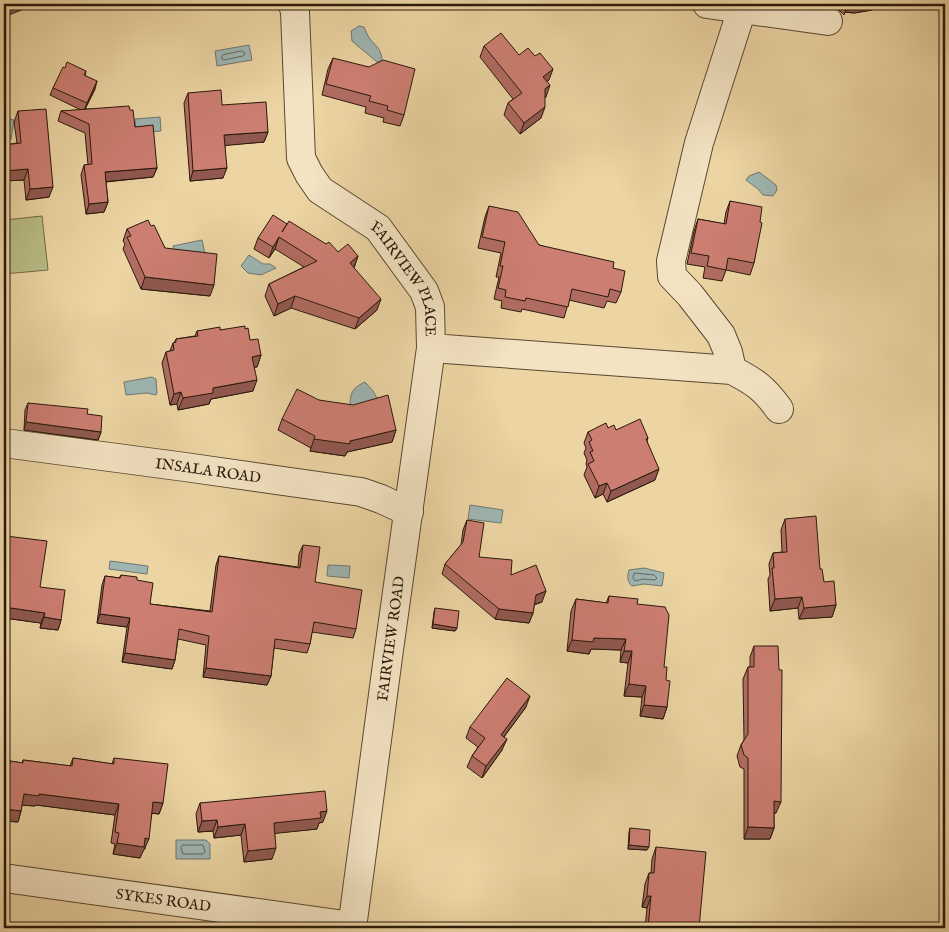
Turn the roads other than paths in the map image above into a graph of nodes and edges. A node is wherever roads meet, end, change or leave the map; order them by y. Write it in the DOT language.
graph roads {
  1 [pos="293,4"];
  2 [pos="707,4"];
  3 [pos="742,9"];
  4 [pos="828,21"];
  5 [pos="431,348"];
  6 [pos="732,370"];
  7 [pos="779,409"];
  8 [pos="4,443"];
  9 [pos="409,512"];
  10 [pos="4,878"];
  11 [pos="352,927"];
  1 -- 5 [label="street, FAIRVIEW PLACE"];
  2 -- 3 [label="street"];
  3 -- 4 [label="street"];
  3 -- 6 [label="street"];
  5 -- 6 [label="street, FAIRVIEW PLACE"];
  5 -- 9 [label="street, FAIRVIEW ROAD"];
  6 -- 7 [label="street, FAIRVIEW PLACE"];
  8 -- 9 [label="street, INSALA ROAD"];
  9 -- 11 [label="street, FAIRVIEW ROAD"];
  10 -- 11 [label="street, SYKES ROAD"];
}
